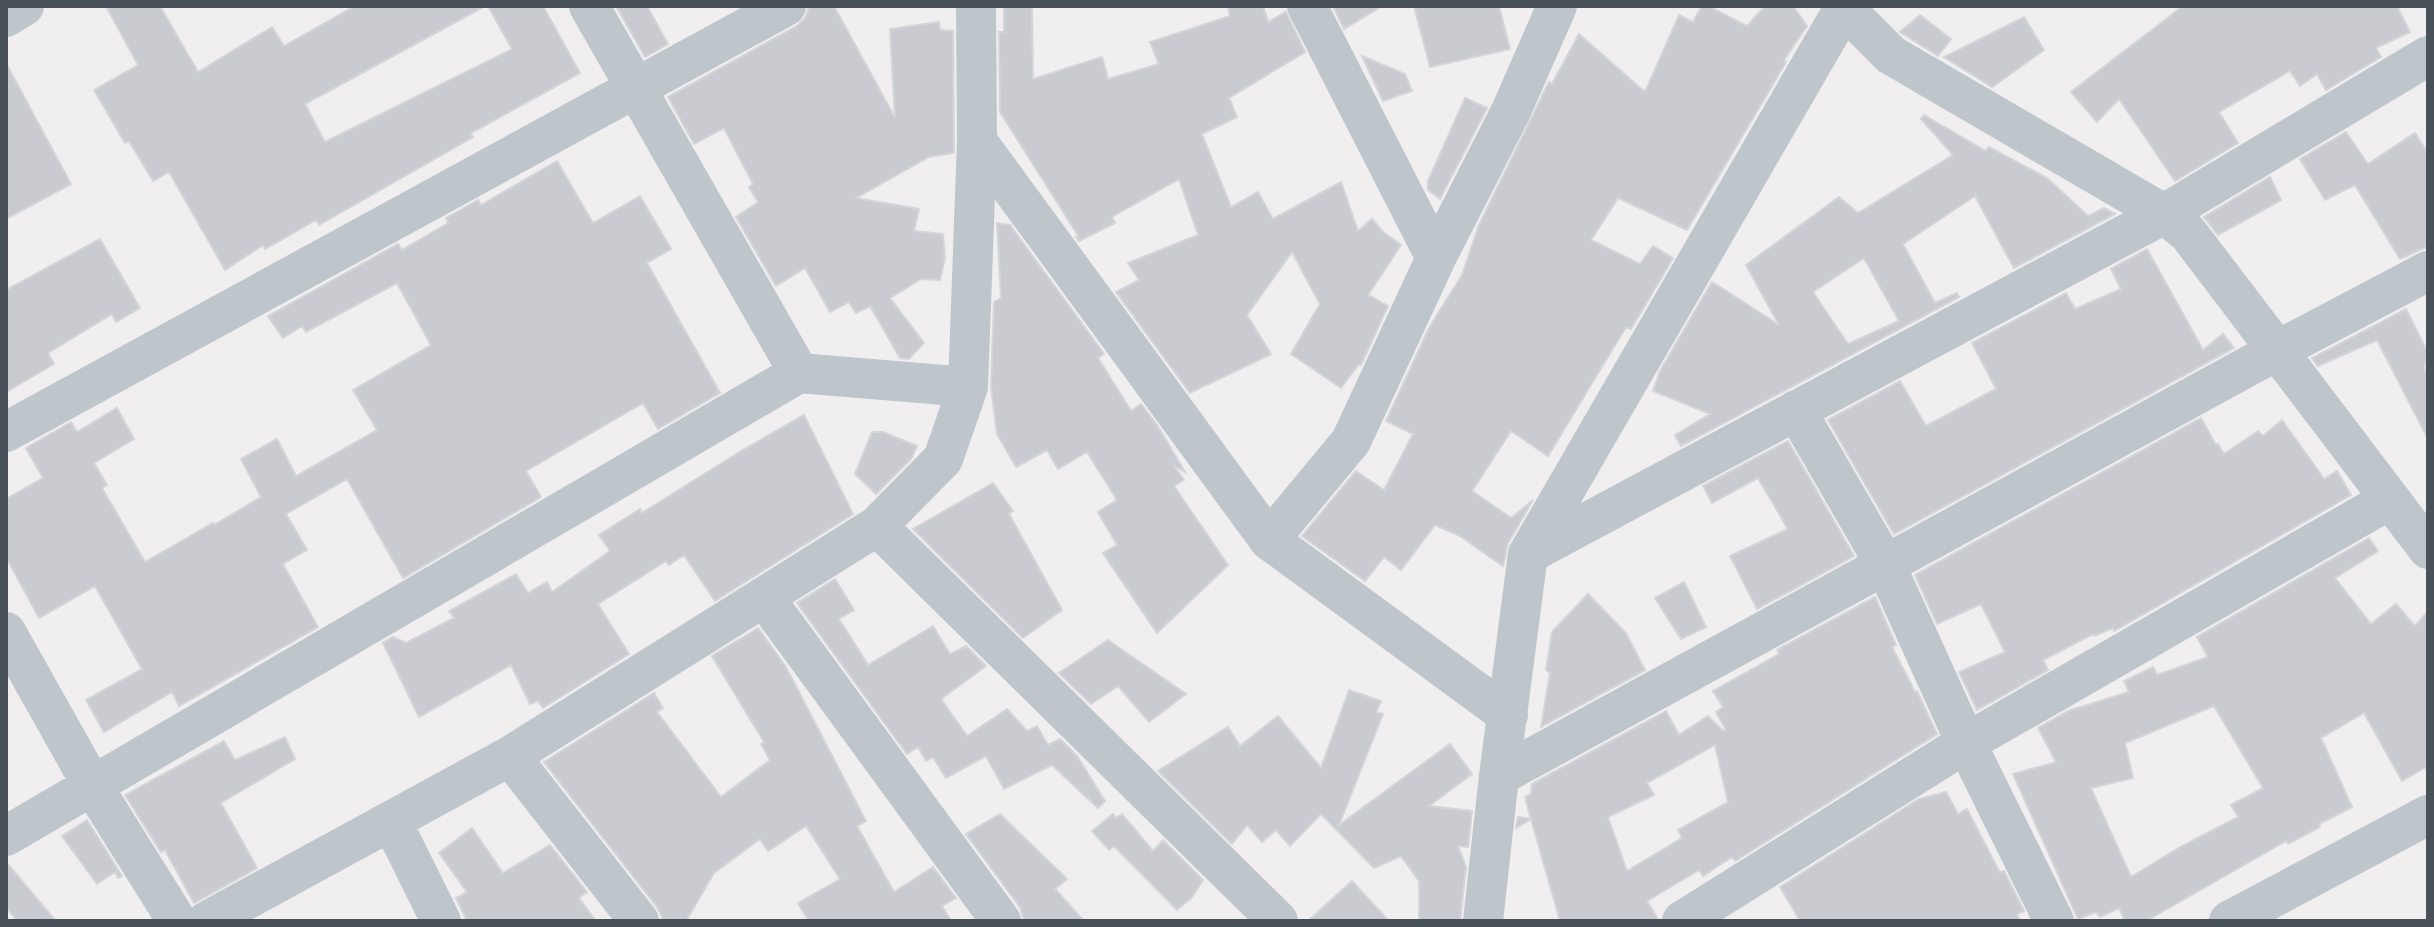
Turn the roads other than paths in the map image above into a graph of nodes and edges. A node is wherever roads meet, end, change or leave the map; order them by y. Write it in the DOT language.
graph roads {
  1 [pos="24,6"];
  2 [pos="589,6"];
  3 [pos="786,6"];
  4 [pos="976,6"];
  5 [pos="1307,6"];
  6 [pos="1557,6"];
  7 [pos="1845,7"];
  8 [pos="6,17"];
  9 [pos="2424,67"];
  10 [pos="636,88"];
  11 [pos="977,141"];
  12 [pos="2164,214"];
  13 [pos="1436,258"];
  14 [pos="2428,271"];
  15 [pos="2278,350"];
  16 [pos="799,373"];
  17 [pos="968,387"];
  18 [pos="1796,410"];
  19 [pos="6,432"];
  20 [pos="2413,522"];
  21 [pos="877,526"];
  22 [pos="1269,540"];
  23 [pos="1528,554"];
  24 [pos="1885,564"];
  25 [pos="764,597"];
  26 [pos="6,632"];
  27 [pos="1508,715"];
  28 [pos="1966,743"];
  29 [pos="510,756"];
  30 [pos="1499,776"];
  31 [pos="92,785"];
  32 [pos="2428,815"];
  33 [pos="392,822"];
  34 [pos="6,836"];
  35 [pos="177,921"];
  36 [pos="207,921"];
  37 [pos="441,921"];
  38 [pos="639,921"];
  39 [pos="1001,921"];
  40 [pos="1278,921"];
  41 [pos="1483,921"];
  42 [pos="1682,921"];
  43 [pos="2054,921"];
  44 [pos="2229,921"];
  1 -- 8 [label="street"];
  2 -- 10 [label="street"];
  3 -- 10 [label="street"];
  4 -- 11 [label="street"];
  5 -- 13 [label="street"];
  6 -- 13 [label="street"];
  7 -- 12 [label="street"];
  7 -- 23 [label="street"];
  9 -- 12 [label="street"];
  10 -- 16 [label="street"];
  10 -- 19 [label="street"];
  11 -- 17 [label="street"];
  11 -- 22 [label="street"];
  12 -- 15 [label="street"];
  12 -- 18 [label="street"];
  13 -- 22 [label="street"];
  14 -- 15 [label="street"];
  15 -- 20 [label="street"];
  15 -- 24 [label="street"];
  16 -- 17 [label="street"];
  16 -- 31 [label="street"];
  17 -- 21 [label="street"];
  18 -- 23 [label="street"];
  18 -- 24 [label="street"];
  20 -- 28 [label="street"];
  21 -- 25 [label="street"];
  21 -- 40 [label="street"];
  22 -- 27 [label="street"];
  23 -- 27 [label="street"];
  24 -- 28 [label="street"];
  24 -- 30 [label="street"];
  25 -- 29 [label="street"];
  25 -- 39 [label="street"];
  26 -- 31 [label="street"];
  27 -- 30 [label="street"];
  28 -- 42 [label="street"];
  28 -- 43 [label="street"];
  29 -- 33 [label="street"];
  29 -- 38 [label="street"];
  30 -- 41 [label="street"];
  31 -- 34 [label="street"];
  31 -- 35 [label="street"];
  32 -- 44 [label="street"];
  33 -- 36 [label="street"];
  33 -- 37 [label="street"];
}
